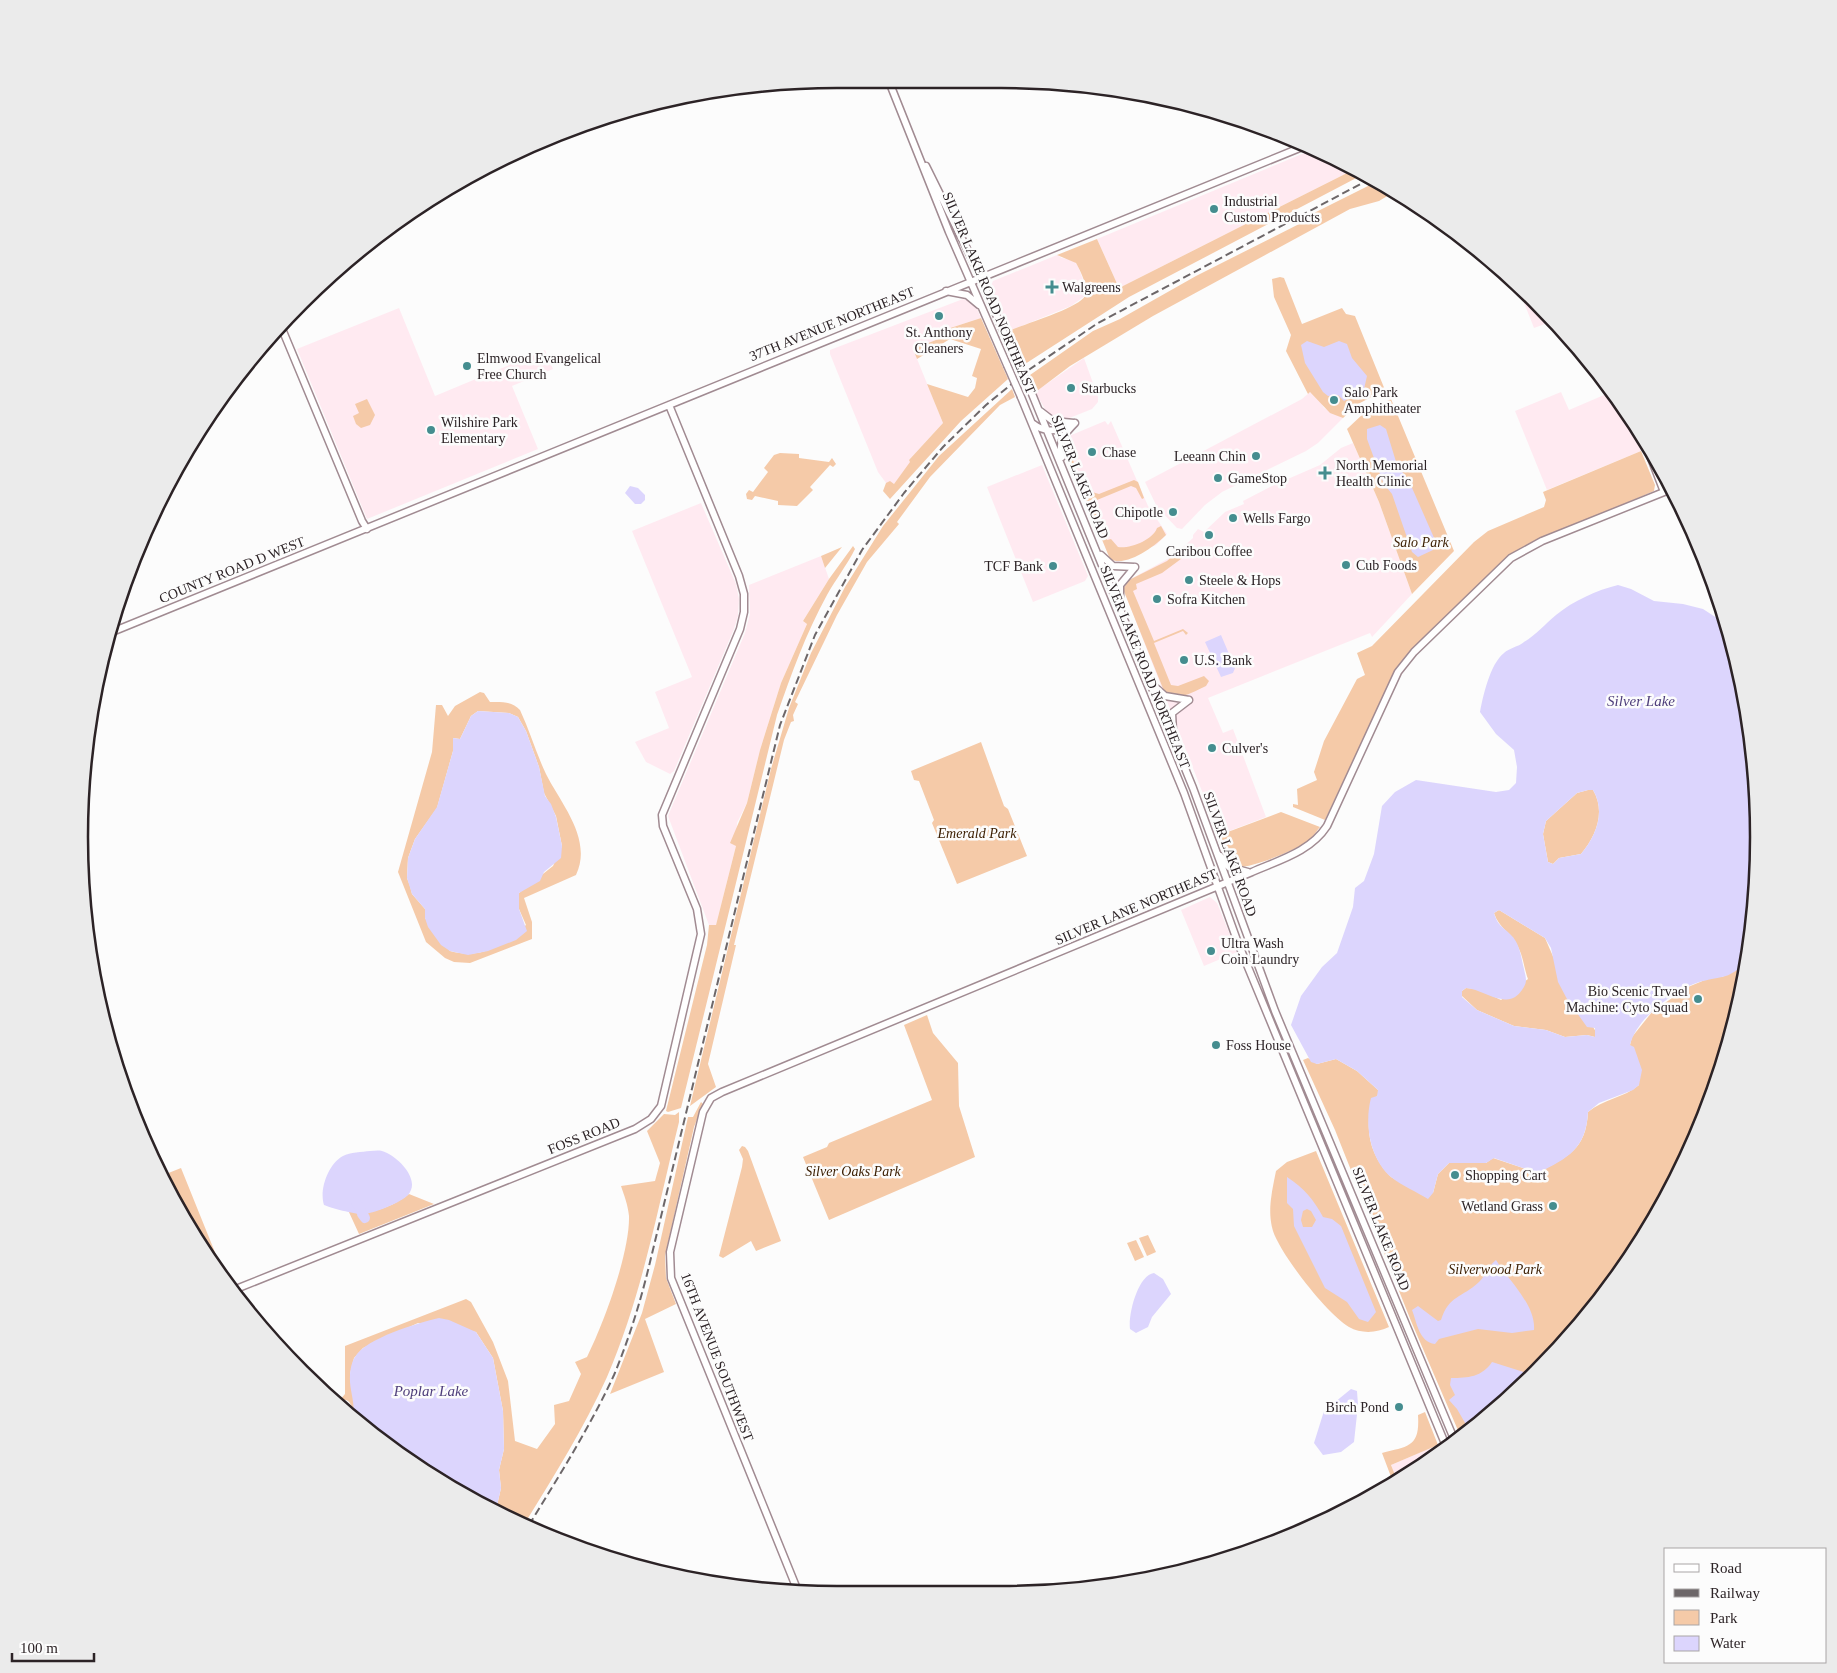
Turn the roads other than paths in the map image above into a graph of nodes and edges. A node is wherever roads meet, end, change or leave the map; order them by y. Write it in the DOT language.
graph roads {
  1 [pos="892,88"];
  2 [pos="1297,149"];
  3 [pos="919,154"];
  4 [pos="979,277"];
  5 [pos="970,281"];
  6 [pos="946,291"];
  7 [pos="984,312"];
  8 [pos="283,332"];
  9 [pos="669,405"];
  10 [pos="1038,410"];
  11 [pos="1031,422"];
  12 [pos="1075,423"];
  13 [pos="1047,430"];
  14 [pos="1066,474"];
  15 [pos="1662,486"];
  16 [pos="367,529"];
  17 [pos="1096,550"];
  18 [pos="1122,613"];
  19 [pos="117,630"];
  20 [pos="1151,683"];
  21 [pos="1175,743"];
  22 [pos="1215,849"];
  23 [pos="1252,872"];
  24 [pos="1226,883"];
  25 [pos="1217,886"];
  26 [pos="766,1075"];
  27 [pos="239,1288"];
  28 [pos="1452,1434"];
  29 [pos="1444,1440"];
  30 [pos="795,1584"];
  1 -- 3 [label="main road, SILVER LAKE ROAD NORTHEAST"];
  2 -- 4 [label="main road, 37TH AVENUE NORTHEAST"];
  3 -- 4 [label="main road, SILVER LAKE ROAD NORTHEAST"];
  3 -- 5 [label="main road, SILVER LAKE ROAD NORTHEAST"];
  4 -- 5 [label="main road, 37TH AVENUE NORTHEAST"];
  4 -- 10 [label="main road, SILVER LAKE ROAD, bridge"];
  5 -- 6 [label="main road, 37TH AVENUE NORTHEAST"];
  5 -- 7 [label="main road, SILVER LAKE ROAD NORTHEAST"];
  6 -- 7 [label="main road"];
  6 -- 9 [label="main road, 37TH AVENUE NORTHEAST"];
  7 -- 11 [label="main road, SILVER LAKE ROAD NORTHEAST, bridge"];
  8 -- 16 [label="main road"];
  9 -- 16 [label="main road, 37TH AVENUE NORTHEAST"];
  9 -- 27 [label="main road, FOSS ROAD"];
  10 -- 12 [label="main road"];
  10 -- 13 [label="main road, SILVER LAKE ROAD"];
  11 -- 13 [label="main road"];
  11 -- 25 [label="main road, SILVER LAKE ROAD NORTHEAST"];
  12 -- 13 [label="main road"];
  12 -- 14 [label="main road"];
  13 -- 14 [label="main road, SILVER LAKE ROAD"];
  14 -- 17 [label="main road, SILVER LAKE ROAD"];
  15 -- 23 [label="main road, SILVER LANE NORTHEAST"];
  16 -- 19 [label="main road, COUNTY ROAD D WEST"];
  17 -- 18 [label="main road, SILVER LAKE ROAD"];
  17 -- 18 [label="main road"];
  18 -- 20 [label="main road, SILVER LAKE ROAD"];
  20 -- 21 [label="main road, SILVER LAKE ROAD"];
  20 -- 21 [label="main road"];
  21 -- 22 [label="main road, SILVER LAKE ROAD"];
  22 -- 23 [label="main road"];
  22 -- 24 [label="main road, SILVER LAKE ROAD"];
  23 -- 24 [label="main road, SILVER LANE NORTHEAST"];
  24 -- 25 [label="main road, SILVER LANE NORTHEAST"];
  24 -- 28 [label="main road, SILVER LAKE ROAD"];
  25 -- 26 [label="main road, SILVER LANE NORTHEAST"];
  25 -- 29 [label="main road, SILVER LAKE ROAD NORTHEAST"];
  26 -- 30 [label="main road, 16TH AVENUE SOUTHWEST"];
}
